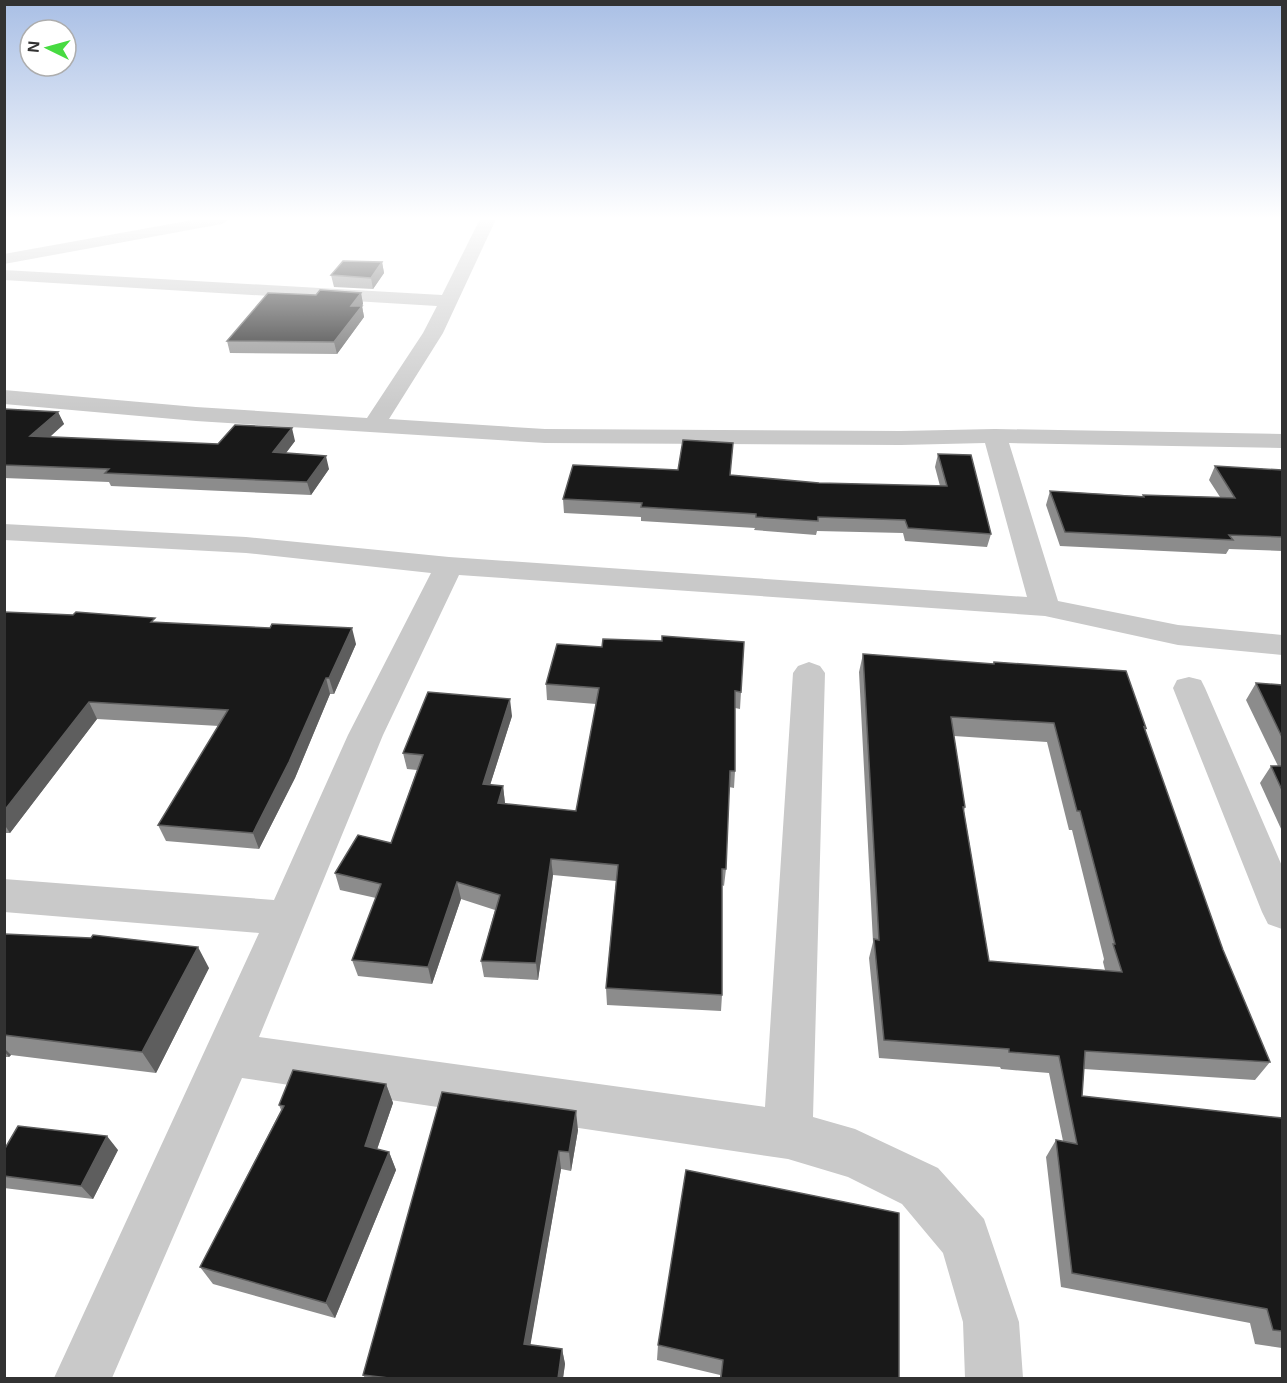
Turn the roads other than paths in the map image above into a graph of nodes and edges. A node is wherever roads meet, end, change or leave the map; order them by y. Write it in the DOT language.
graph roads {
  1 [pos="164,284"];
  2 [pos="457,284"];
  3 [pos="448,301"];
  4 [pos="4,398"];
  5 [pos="374,425"];
  6 [pos="995,436"];
  7 [pos="1282,441"];
  8 [pos="4,532"];
  9 [pos="449,566"];
  10 [pos="1045,607"];
  11 [pos="1282,645"];
  12 [pos="810,673"];
  13 [pos="1189,688"];
  14 [pos="4,895"];
  15 [pos="1282,912"];
  16 [pos="287,918"];
  17 [pos="229,1054"];
  18 [pos="788,1135"];
  19 [pos="83,1378"];
  20 [pos="994,1378"];
  1 -- 3 [label="street"];
  2 -- 3 [label="street"];
  3 -- 5 [label="street"];
  4 -- 5 [label="street"];
  5 -- 6 [label="street"];
  6 -- 7 [label="street"];
  6 -- 10 [label="street"];
  8 -- 9 [label="street"];
  9 -- 10 [label="street"];
  9 -- 16 [label="street"];
  10 -- 11 [label="street"];
  12 -- 18 [label="street"];
  13 -- 15 [label="street"];
  14 -- 16 [label="street"];
  16 -- 17 [label="street"];
  17 -- 18 [label="street"];
  17 -- 19 [label="street"];
  18 -- 20 [label="street"];
}
